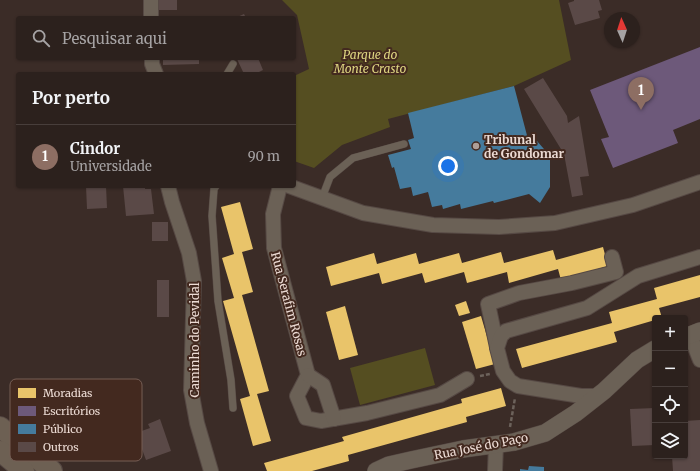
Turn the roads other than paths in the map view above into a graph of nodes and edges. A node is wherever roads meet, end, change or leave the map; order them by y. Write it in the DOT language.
graph roads {
  1 [pos="151,0"];
  2 [pos="151,16"];
  3 [pos="152,60"];
  4 [pos="233,64"];
  5 [pos="155,72"];
  6 [pos="228,72"];
  7 [pos="404,144"];
  8 [pos="700,182"];
  9 [pos="168,188"];
  10 [pos="215,188"];
  11 [pos="280,188"];
  12 [pos="294,188"];
  13 [pos="322,198"];
  14 [pos="612,257"];
  15 [pos="700,257"];
  16 [pos="692,334"];
  17 [pos="497,348"];
  18 [pos="652,351"];
  19 [pos="700,360"];
  20 [pos="308,375"];
  21 [pos="467,379"];
  22 [pos="597,396"];
  23 [pos="233,408"];
  24 [pos="334,419"];
  25 [pos="0,427"];
  26 [pos="10,435"];
  27 [pos="496,445"];
  28 [pos="0,451"];
  29 [pos="10,459"];
  30 [pos="12,461"];
  31 [pos="40,461"];
  32 [pos="24,471"];
  33 [pos="52,471"];
  34 [pos="211,471"];
  35 [pos="376,471"];
  36 [pos="495,471"];
  1 -- 2 [label="street"];
  3 -- 5 [label="street"];
  4 -- 6 [label="lane"];
  7 -- 13 [label="lane"];
  8 -- 13 [label="street"];
  9 -- 34 [label="street, Caminho do Pevidal"];
  10 -- 23 [label="lane"];
  11 -- 20 [label="street, Rua Serafim Rosas"];
  12 -- 13 [label="street"];
  14 -- 17 [label="street"];
  15 -- 17 [label="street"];
  16 -- 19 [label="street"];
  17 -- 22 [label="street"];
  18 -- 22 [label="street, Rua José do Paço"];
  20 -- 24 [label="street"];
  20 -- 24 [label="street"];
  21 -- 24 [label="street"];
  22 -- 27 [label="street, Rua José do Paço"];
  25 -- 26 [label="main road"];
  27 -- 35 [label="street, Rua José do Paço"];
  27 -- 36 [label="street"];
  28 -- 29 [label="main road"];
  30 -- 32 [label="main road"];
  31 -- 33 [label="main road"];
}
